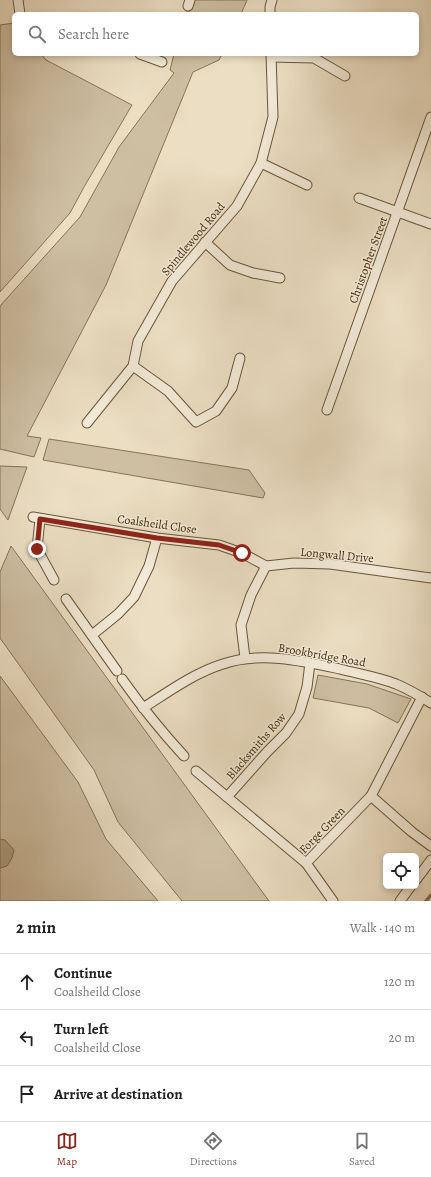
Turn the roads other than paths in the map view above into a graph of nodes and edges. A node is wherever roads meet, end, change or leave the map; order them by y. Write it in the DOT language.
graph roads {
  1 [pos="18,0"];
  2 [pos="272,0"];
  3 [pos="20,12"];
  4 [pos="270,12"];
  5 [pos="146,56"];
  6 [pos="271,56"];
  7 [pos="162,62"];
  8 [pos="345,76"];
  9 [pos="431,117"];
  10 [pos="261,163"];
  11 [pos="308,185"];
  12 [pos="359,198"];
  13 [pos="398,212"];
  14 [pos="431,224"];
  15 [pos="205,242"];
  16 [pos="280,278"];
  17 [pos="240,358"];
  18 [pos="134,366"];
  19 [pos="327,410"];
  20 [pos="87,423"];
  21 [pos="157,538"];
  22 [pos="266,566"];
  23 [pos="431,578"];
  24 [pos="54,580"];
  25 [pos="66,599"];
  26 [pos="92,635"];
  27 [pos="245,658"];
  28 [pos="310,663"];
  29 [pos="117,671"];
  30 [pos="122,679"];
  31 [pos="422,697"];
  32 [pos="431,703"];
  33 [pos="143,708"];
  34 [pos="184,756"];
  35 [pos="196,771"];
  36 [pos="371,796"];
  37 [pos="227,798"];
  38 [pos="431,846"];
  39 [pos="431,860"];
  40 [pos="306,863"];
  41 [pos="419,876"];
  42 [pos="409,889"];
  43 [pos="333,901"];
  44 [pos="400,901"];
  1 -- 3 [label="street"];
  2 -- 4 [label="street"];
  5 -- 7 [label="street"];
  6 -- 8 [label="street"];
  6 -- 10 [label="street, Spindlewood Road"];
  9 -- 13 [label="street, Christopher Street"];
  10 -- 11 [label="street"];
  10 -- 15 [label="street, Spindlewood Road"];
  12 -- 13 [label="street"];
  13 -- 14 [label="street"];
  13 -- 19 [label="street, Christopher Street"];
  15 -- 16 [label="street"];
  15 -- 18 [label="street, Spindlewood Road"];
  17 -- 18 [label="street"];
  18 -- 20 [label="street"];
  21 -- 22 [label="street, Coalsheild Close"];
  21 -- 24 [label="street, Coalsheild Close"];
  21 -- 26 [label="street"];
  22 -- 23 [label="street, Longwall Drive"];
  22 -- 27 [label="street"];
  25 -- 26 [label="street"];
  26 -- 29 [label="street"];
  27 -- 28 [label="street, Brookbridge Road"];
  27 -- 33 [label="street, Brookbridge Road"];
  28 -- 31 [label="street, Brookbridge Road"];
  28 -- 37 [label="street, Blacksmiths Row"];
  30 -- 33 [label="street"];
  31 -- 32 [label="street, Brookbridge Road"];
  31 -- 36 [label="street, Forge Green"];
  33 -- 34 [label="street"];
  35 -- 37 [label="street, Blacksmiths Row"];
  36 -- 38 [label="street"];
  36 -- 40 [label="street, Forge Green"];
  37 -- 40 [label="street, Blacksmiths Row"];
  39 -- 41 [label="street"];
  40 -- 43 [label="street, Forge Green"];
  42 -- 44 [label="street"];
}
